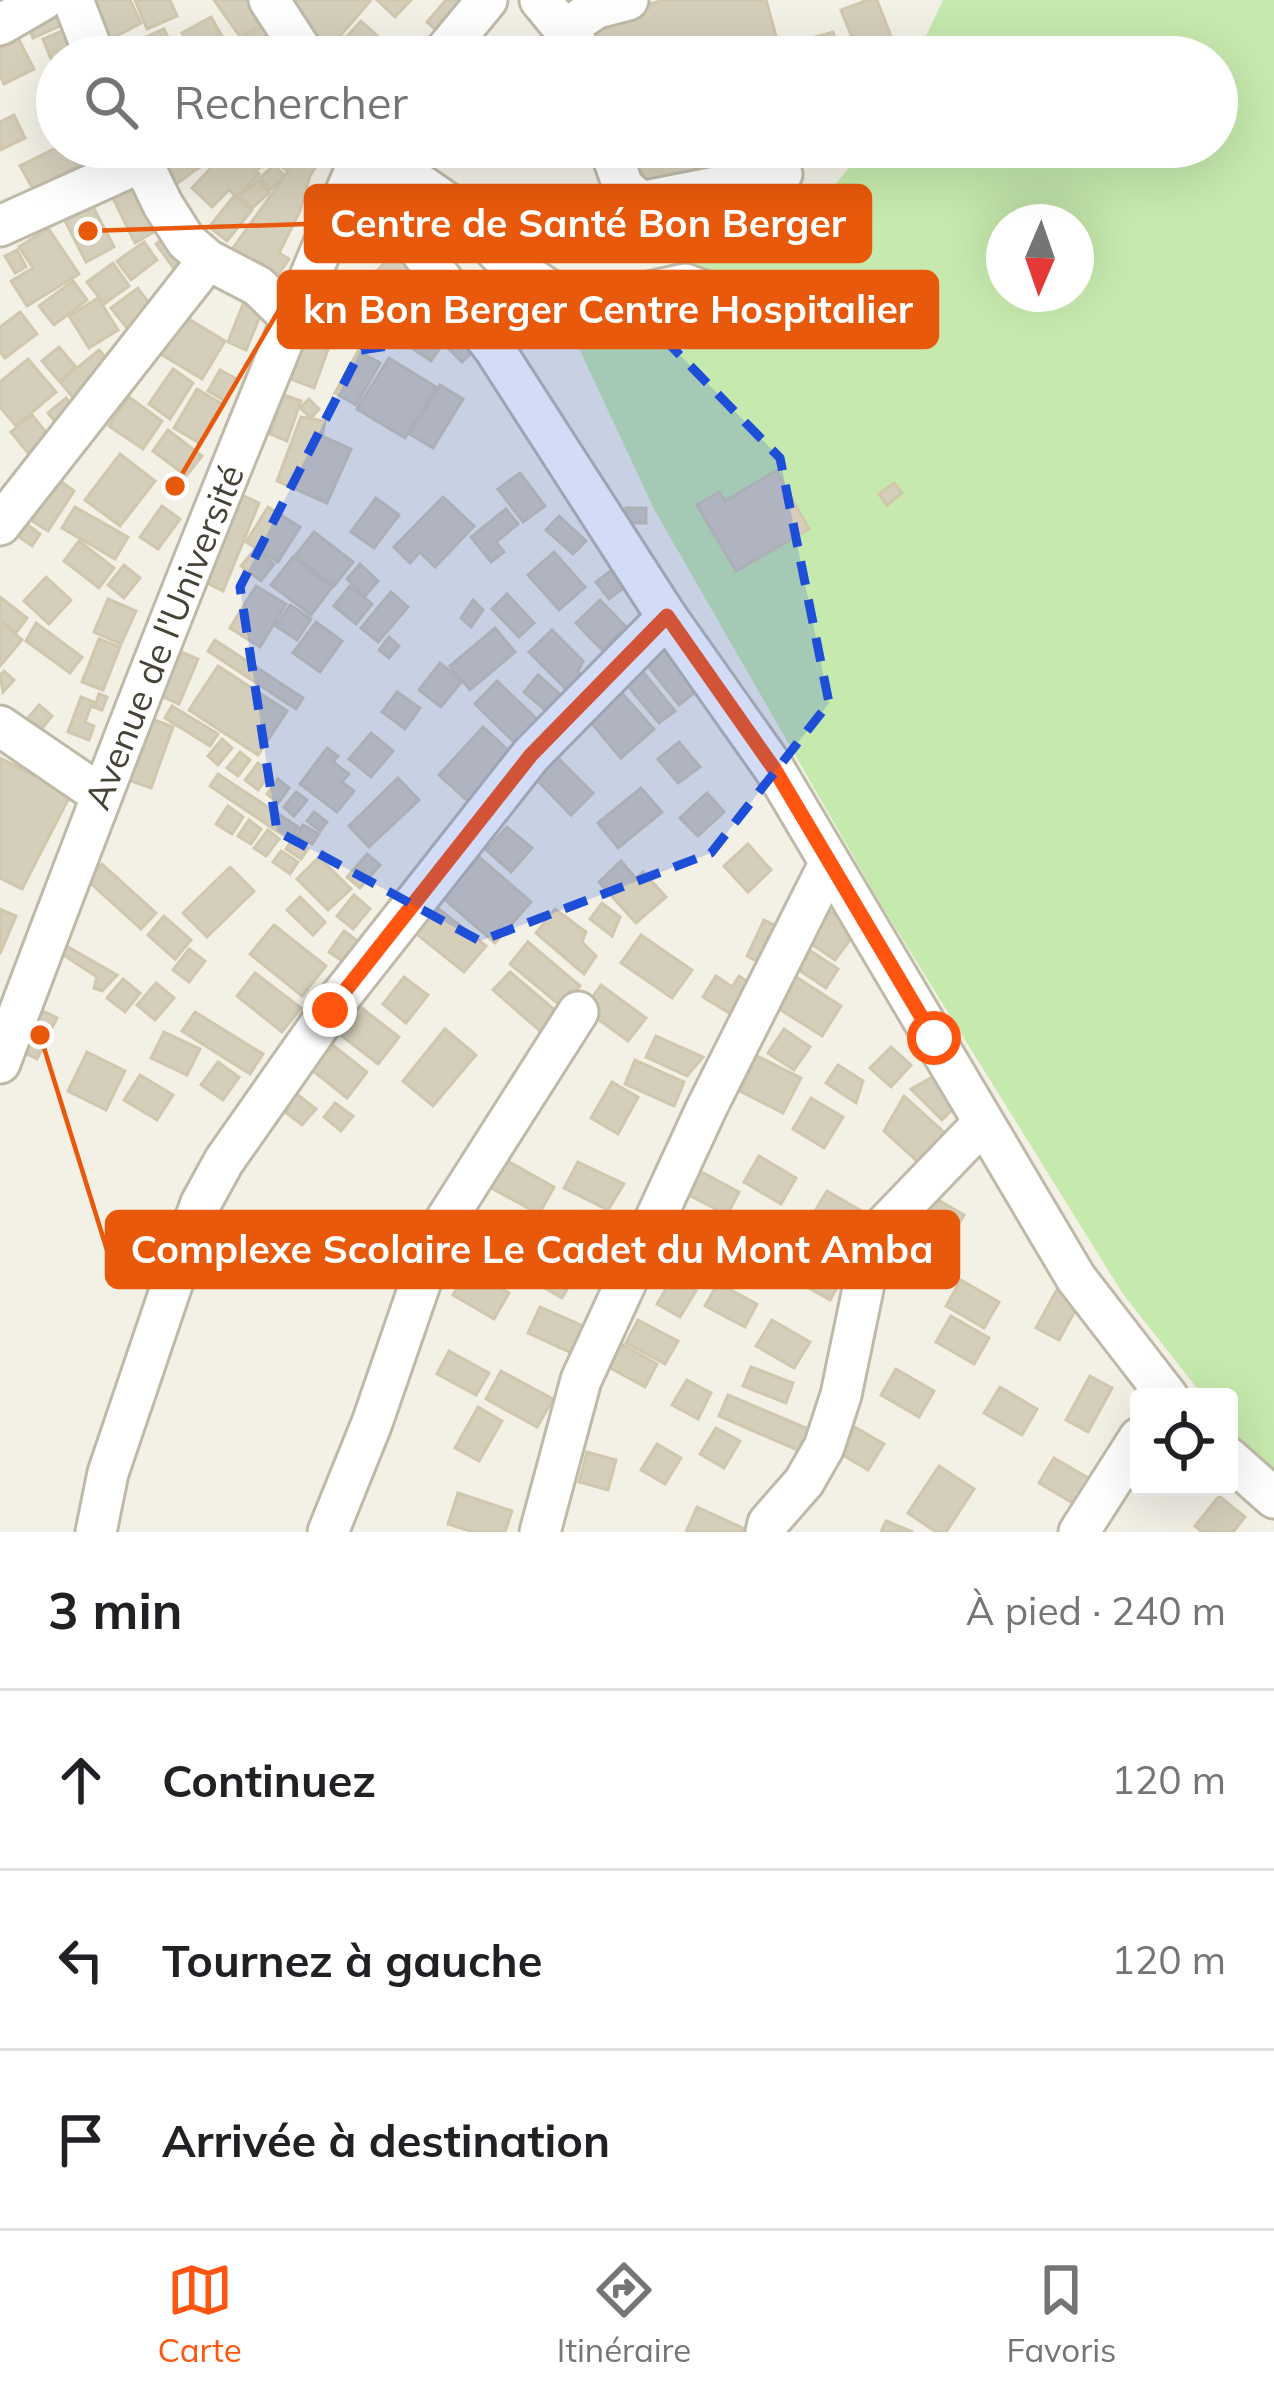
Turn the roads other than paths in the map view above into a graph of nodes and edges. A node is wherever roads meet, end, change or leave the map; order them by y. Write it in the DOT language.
graph roads {
  1 [pos="43,0"];
  2 [pos="73,0"];
  3 [pos="269,0"];
  4 [pos="488,0"];
  5 [pos="628,0"];
  6 [pos="0,25"];
  7 [pos="562,29"];
  8 [pos="87,36"];
  9 [pos="292,36"];
  10 [pos="458,36"];
  11 [pos="114,168"];
  12 [pos="145,168"];
  13 [pos="357,168"];
  14 [pos="376,168"];
  15 [pos="396,168"];
  16 [pos="617,168"];
  17 [pos="782,174"];
  18 [pos="0,226"];
  19 [pos="208,260"];
  20 [pos="724,299"];
  21 [pos="291,318"];
  22 [pos="0,525"];
  23 [pos="667,616"];
  24 [pos="0,726"];
  25 [pos="101,795"];
  26 [pos="829,864"];
  27 [pos="578,1012"];
  28 [pos="0,1063"];
  29 [pos="982,1123"];
  30 [pos="1161,1388"];
  31 [pos="1130,1452"];
  32 [pos="1238,1466"];
  33 [pos="1274,1498"];
  34 [pos="96,1532"];
  35 [pos="328,1532"];
  36 [pos="539,1532"];
  37 [pos="766,1532"];
  38 [pos="1079,1532"];
  1 -- 6 [label="street"];
  2 -- 8 [label="street"];
  3 -- 9 [label="street"];
  4 -- 10 [label="street"];
  5 -- 7 [label="street"];
  11 -- 18 [label="street"];
  12 -- 19 [label="street"];
  13 -- 21 [label="street, Avenue de l'Université"];
  14 -- 23 [label="street"];
  15 -- 20 [label="street"];
  16 -- 17 [label="street"];
  19 -- 21 [label="street"];
  19 -- 22 [label="street"];
  21 -- 25 [label="street, Avenue de l'Université"];
  23 -- 26 [label="street"];
  23 -- 34 [label="street"];
  24 -- 25 [label="street"];
  25 -- 28 [label="street, Avenue de l'Université"];
  26 -- 29 [label="street"];
  26 -- 36 [label="street"];
  27 -- 35 [label="street"];
  29 -- 30 [label="street"];
  29 -- 37 [label="street"];
  31 -- 38 [label="street"];
  32 -- 33 [label="street"];
}
